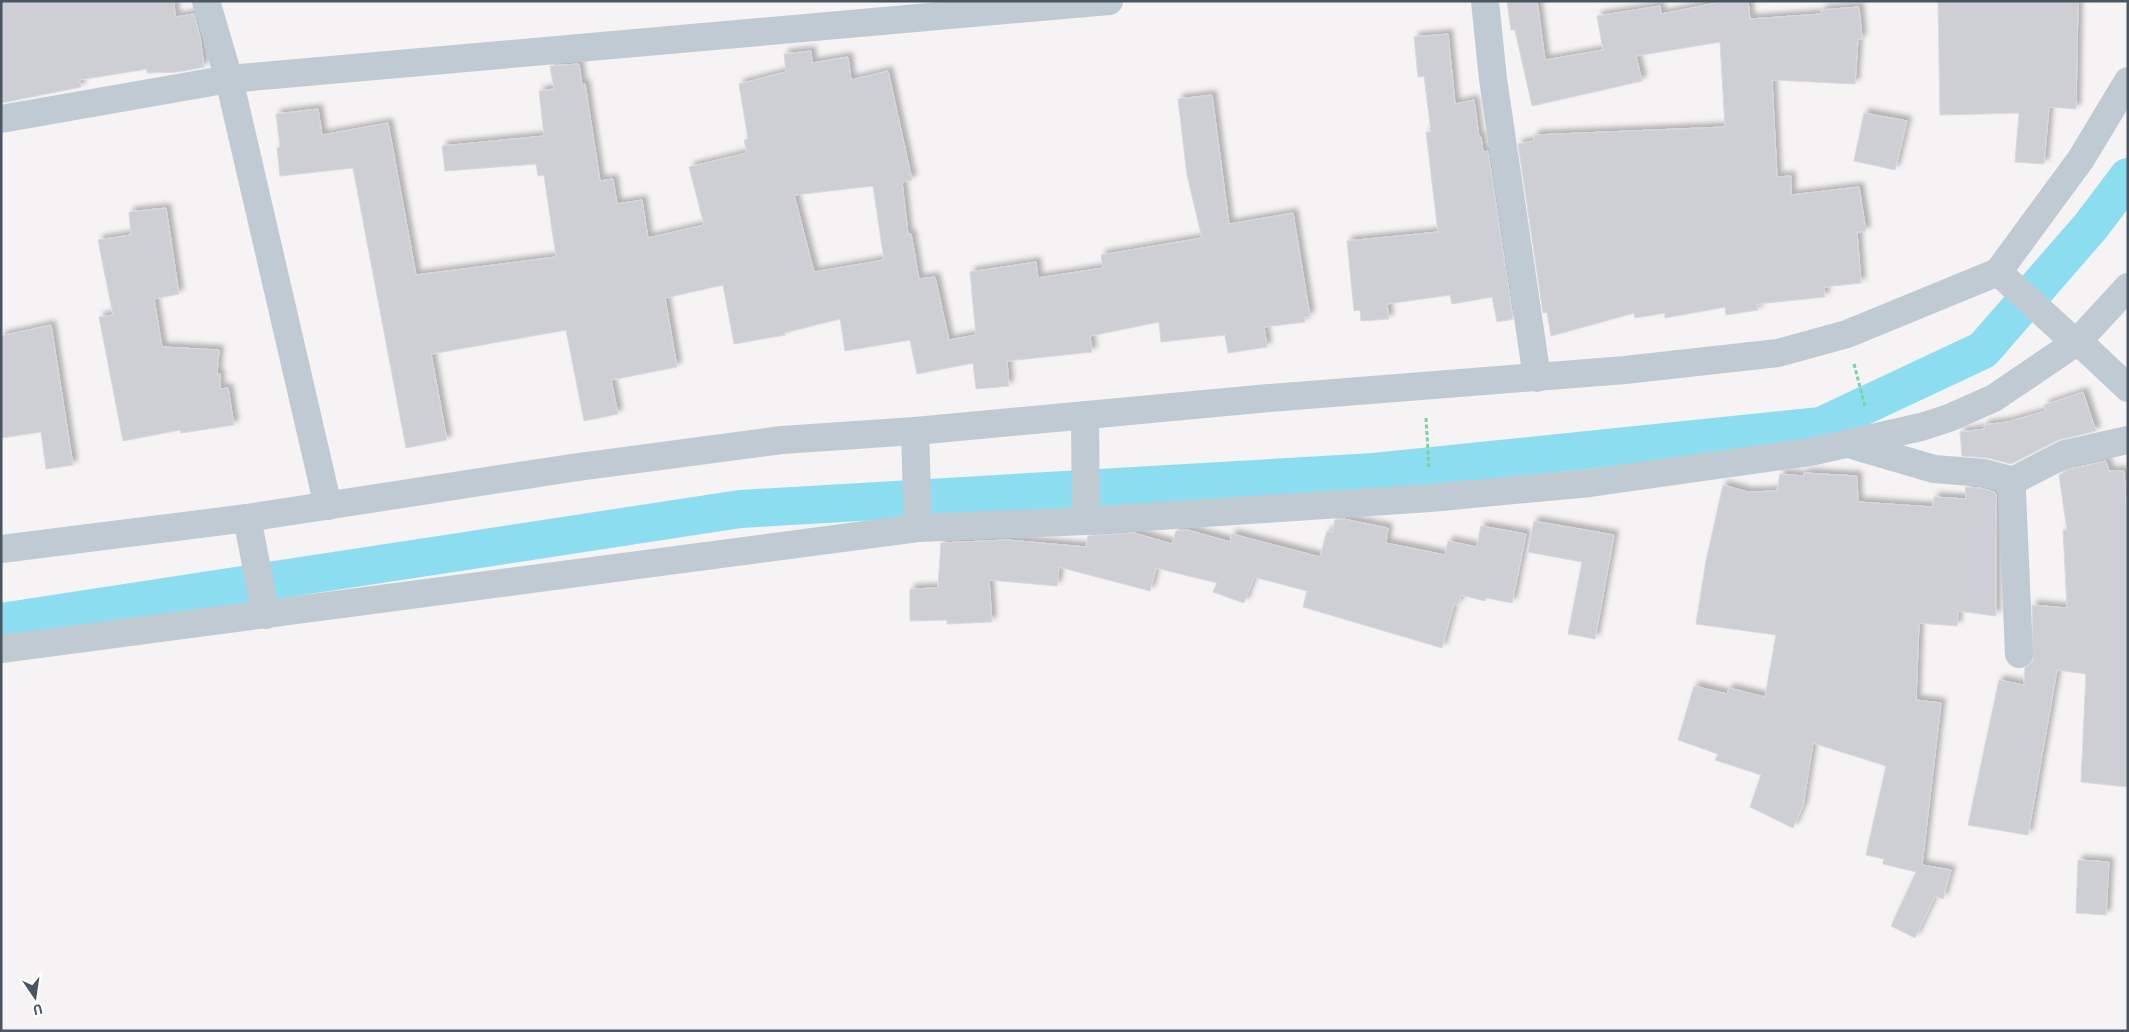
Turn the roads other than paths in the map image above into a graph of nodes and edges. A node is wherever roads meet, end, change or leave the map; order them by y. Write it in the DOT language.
graph roads {
  1 [pos="206,1"];
  2 [pos="1110,1"];
  3 [pos="1484,1"];
  4 [pos="229,79"];
  5 [pos="2128,81"];
  6 [pos="1,119"];
  7 [pos="1998,272"];
  8 [pos="2128,287"];
  9 [pos="2073,338"];
  10 [pos="1537,378"];
  11 [pos="2128,388"];
  12 [pos="1085,415"];
  13 [pos="916,440"];
  14 [pos="2128,440"];
  15 [pos="1850,444"];
  16 [pos="2009,483"];
  17 [pos="328,506"];
  18 [pos="1085,515"];
  19 [pos="919,522"];
  20 [pos="249,531"];
  21 [pos="1,549"];
  22 [pos="264,608"];
  23 [pos="1,649"];
  24 [pos="2019,654"];
  1 -- 4 [label="street"];
  2 -- 4 [label="street"];
  3 -- 10 [label="street"];
  4 -- 6 [label="street"];
  4 -- 17 [label="street"];
  5 -- 7 [label="street"];
  7 -- 9 [label="street"];
  7 -- 10 [label="street"];
  8 -- 9 [label="street"];
  9 -- 11 [label="street"];
  9 -- 15 [label="street"];
  10 -- 12 [label="street"];
  12 -- 13 [label="street"];
  12 -- 18 [label="street"];
  13 -- 17 [label="street"];
  13 -- 19 [label="street"];
  14 -- 16 [label="street"];
  15 -- 16 [label="street"];
  15 -- 18 [label="street"];
  16 -- 24 [label="street"];
  17 -- 20 [label="street"];
  18 -- 19 [label="street"];
  19 -- 22 [label="street"];
  20 -- 21 [label="street"];
  20 -- 22 [label="street"];
  22 -- 23 [label="street"];
}
